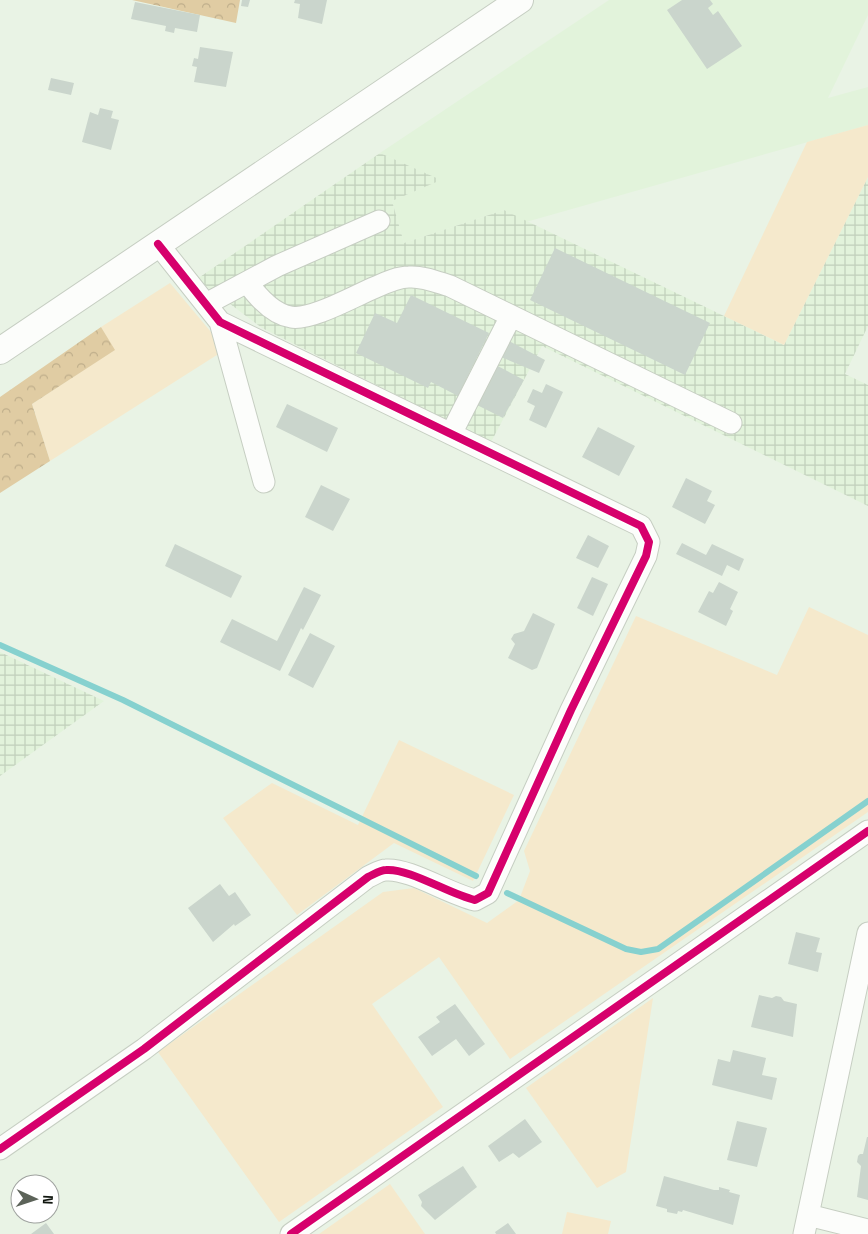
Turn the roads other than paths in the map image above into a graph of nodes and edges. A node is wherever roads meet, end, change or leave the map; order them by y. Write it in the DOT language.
graph roads {
  1 [pos="520,0"];
  2 [pos="379,221"];
  3 [pos="158,244"];
  4 [pos="248,282"];
  5 [pos="206,304"];
  6 [pos="511,316"];
  7 [pos="220,322"];
  8 [pos="0,351"];
  9 [pos="731,423"];
  10 [pos="451,434"];
  11 [pos="264,482"];
  12 [pos="868,831"];
  13 [pos="868,933"];
  14 [pos="863,977"];
  15 [pos="0,1149"];
  16 [pos="806,1225"];
  17 [pos="868,1230"];
  18 [pos="291,1234"];
  1 -- 3 [label="main road"];
  2 -- 4 [label="street"];
  3 -- 5 [label="street"];
  3 -- 8 [label="main road"];
  4 -- 5 [label="street"];
  4 -- 6 [label="street"];
  5 -- 7 [label="street"];
  6 -- 9 [label="street"];
  6 -- 10 [label="street"];
  7 -- 10 [label="street"];
  7 -- 11 [label="street"];
  10 -- 15 [label="street"];
  12 -- 18 [label="street"];
  13 -- 14 [label="street"];
  14 -- 16 [label="street"];
  16 -- 17 [label="street"];
}
